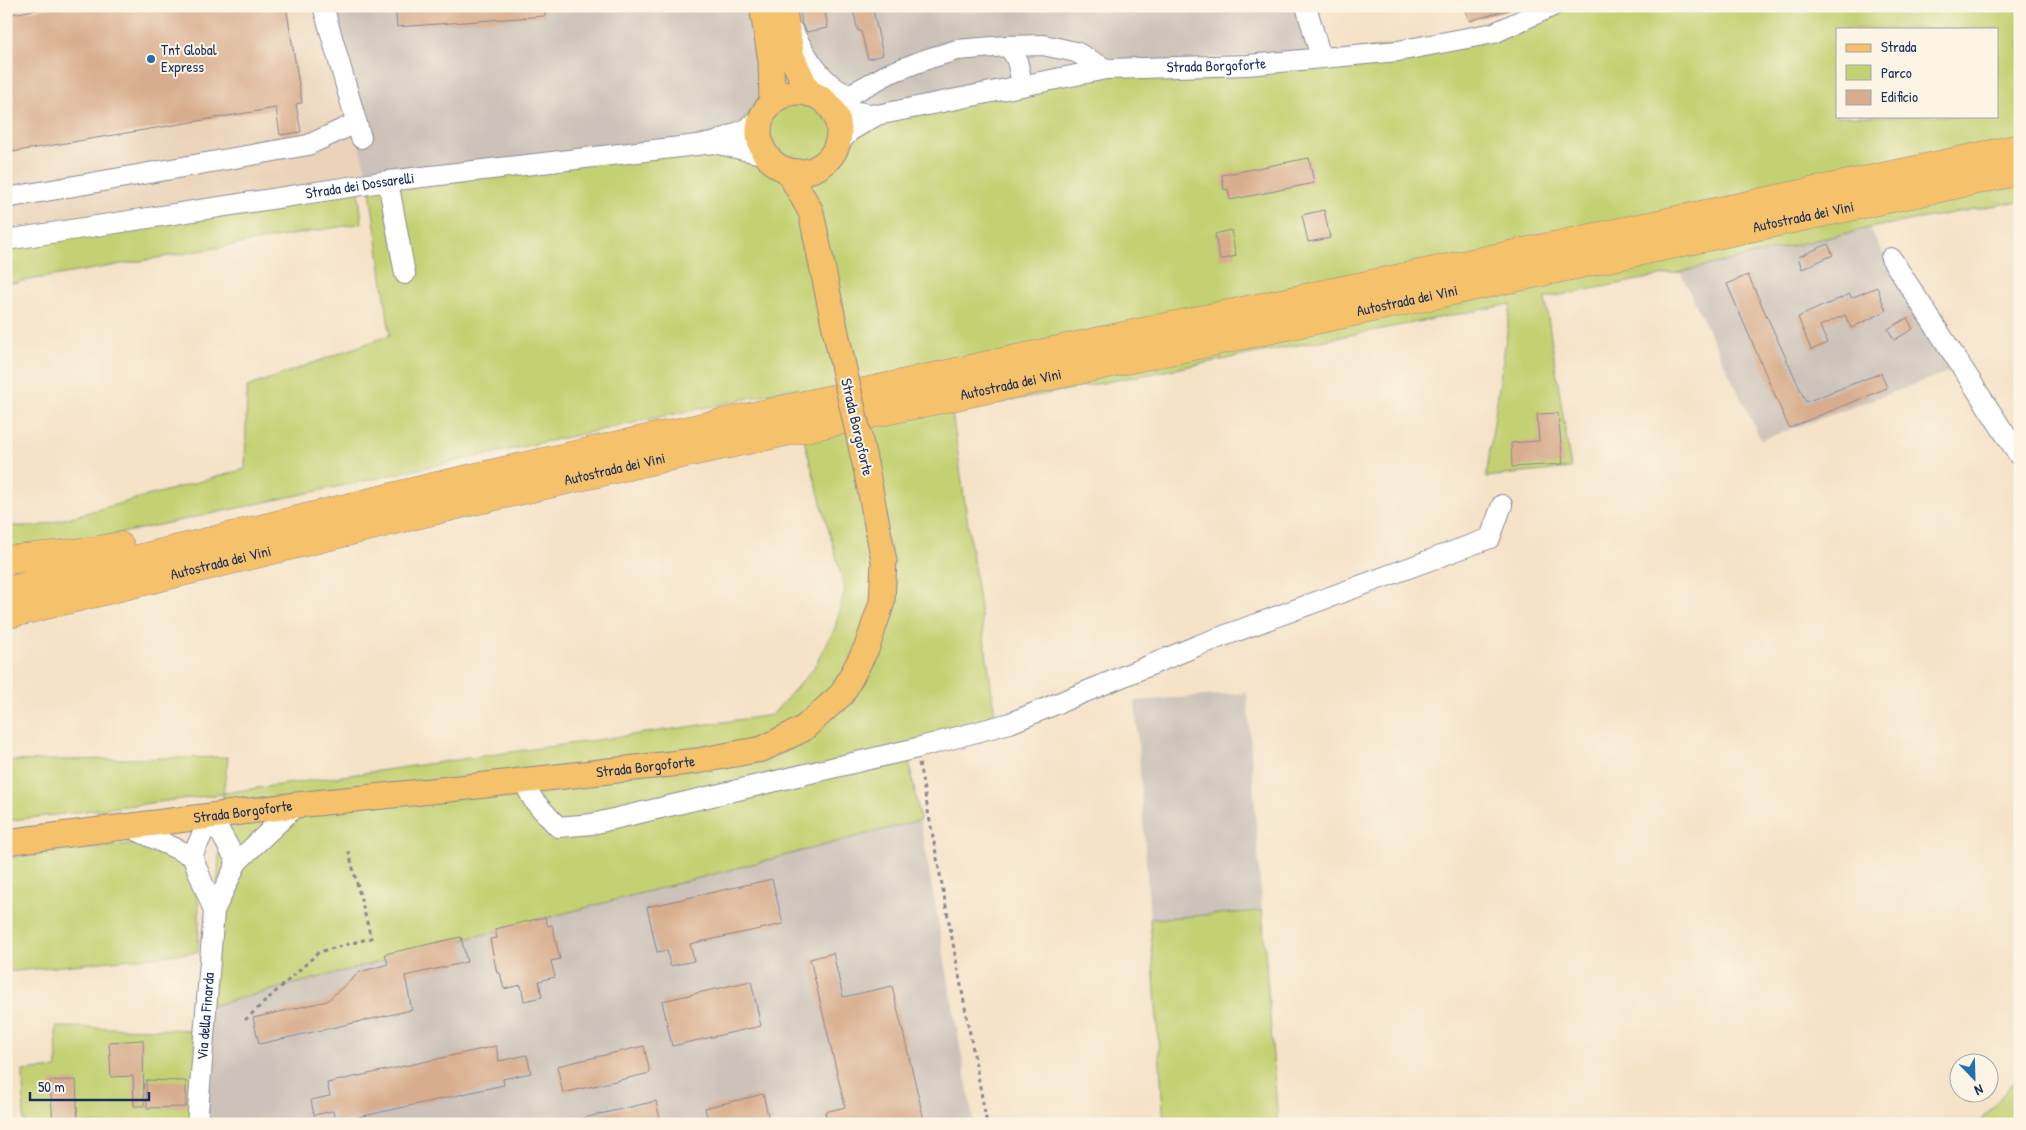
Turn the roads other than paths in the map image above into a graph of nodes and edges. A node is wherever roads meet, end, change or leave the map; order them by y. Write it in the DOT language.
graph roads {
  1 [pos="323,6"];
  2 [pos="762,6"];
  3 [pos="1306,6"];
  4 [pos="1553,6"];
  5 [pos="784,12"];
  6 [pos="1006,46"];
  7 [pos="1321,58"];
  8 [pos="1106,69"];
  9 [pos="1022,86"];
  10 [pos="818,99"];
  11 [pos="767,110"];
  12 [pos="877,115"];
  13 [pos="714,143"];
  14 [pos="2020,148"];
  15 [pos="766,155"];
  16 [pos="828,156"];
  17 [pos="788,171"];
  18 [pos="2020,171"];
  19 [pos="388,181"];
  20 [pos="6,198"];
  21 [pos="811,212"];
  22 [pos="6,240"];
  23 [pos="1890,258"];
  24 [pos="405,274"];
  25 [pos="2020,457"];
  26 [pos="436,486"];
  27 [pos="1502,505"];
  28 [pos="6,560"];
  29 [pos="6,591"];
  30 [pos="6,615"];
  31 [pos="523,782"];
  32 [pos="298,805"];
  33 [pos="212,816"];
  34 [pos="127,826"];
  35 [pos="6,842"];
  36 [pos="192,856"];
  37 [pos="237,862"];
  38 [pos="214,911"];
  39 [pos="197,1124"];
  1 -- 20 [label="street"];
  2 -- 11 [label="main road"];
  3 -- 7 [label="street"];
  4 -- 7 [label="street, Strada Borgoforte"];
  5 -- 6 [label="street"];
  5 -- 10 [label="main road"];
  6 -- 8 [label="street"];
  6 -- 9 [label="street"];
  7 -- 8 [label="street, Strada Borgoforte"];
  8 -- 9 [label="street, Strada Borgoforte"];
  9 -- 12 [label="street, Strada Borgoforte"];
  10 -- 11 [label="main road"];
  10 -- 12 [label="street, Strada Borgoforte"];
  10 -- 16 [label="main road"];
  11 -- 13 [label="street, Strada dei Dossarelli"];
  11 -- 15 [label="main road"];
  12 -- 16 [label="street, Strada Borgoforte"];
  13 -- 15 [label="street, Strada dei Dossarelli"];
  13 -- 19 [label="street, Strada dei Dossarelli"];
  14 -- 26 [label="highway, Autostrada dei Vini"];
  15 -- 17 [label="main road"];
  16 -- 17 [label="main road"];
  16 -- 21 [label="main road"];
  17 -- 21 [label="main road"];
  18 -- 30 [label="highway, Autostrada dei Vini"];
  19 -- 22 [label="street, Strada dei Dossarelli"];
  19 -- 24 [label="street"];
  21 -- 31 [label="main road, Strada Borgoforte, bridge"];
  23 -- 25 [label="street"];
  26 -- 28 [label="highway"];
  26 -- 29 [label="highway, Autostrada dei Vini"];
  27 -- 31 [label="street"];
  31 -- 32 [label="main road, Strada Borgoforte"];
  32 -- 33 [label="main road, Strada Borgoforte"];
  32 -- 37 [label="street"];
  33 -- 34 [label="main road, Strada Borgoforte"];
  33 -- 36 [label="street"];
  33 -- 37 [label="street"];
  34 -- 35 [label="main road, Strada Borgoforte"];
  34 -- 36 [label="street"];
  36 -- 38 [label="street"];
  37 -- 38 [label="street"];
  38 -- 39 [label="street, Via della Finarda"];
}
